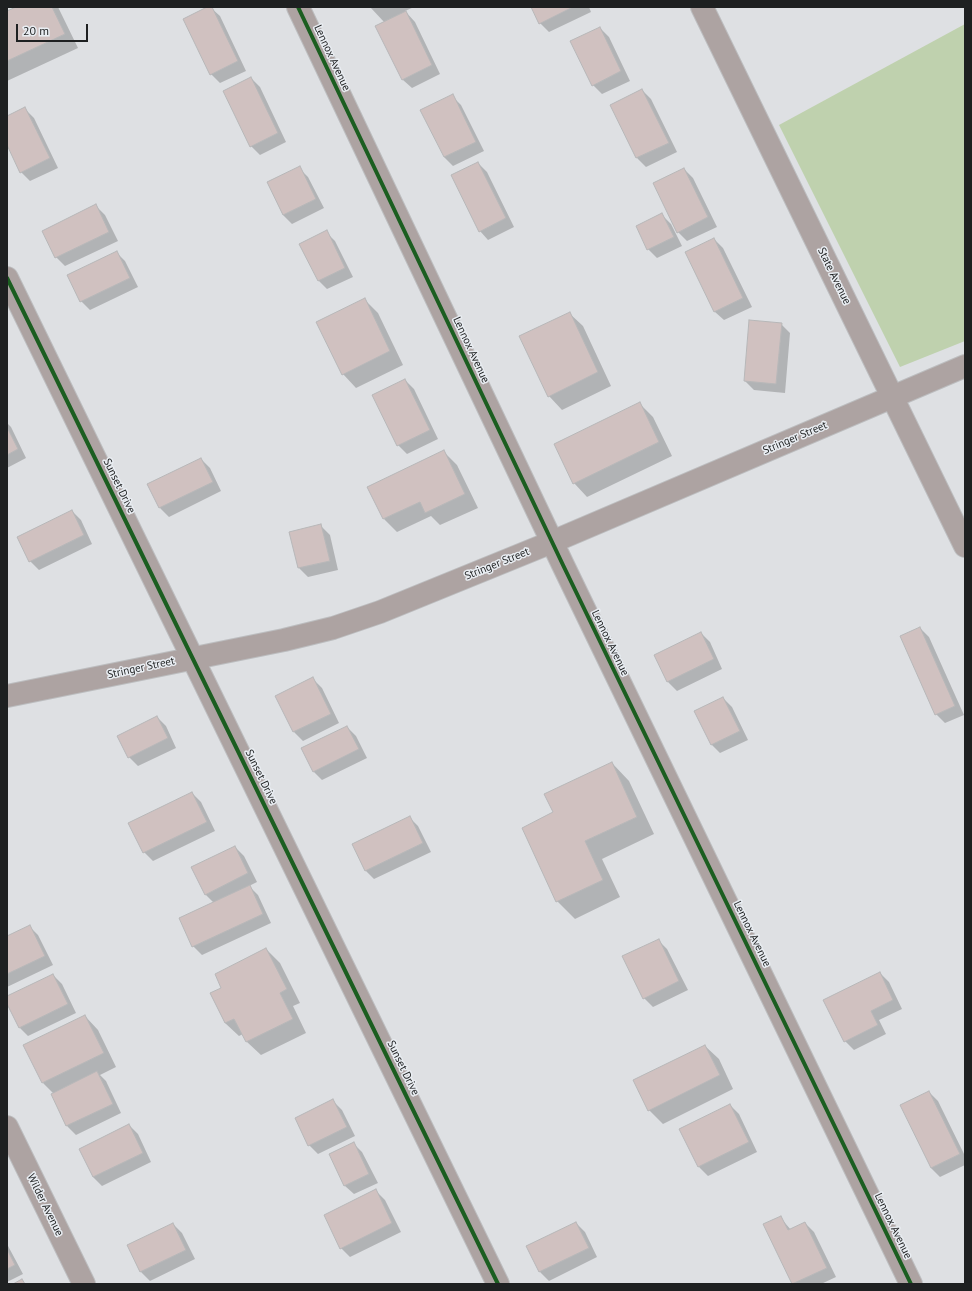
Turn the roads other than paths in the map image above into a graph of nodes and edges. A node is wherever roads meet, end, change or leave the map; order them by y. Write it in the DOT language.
graph roads {
  1 [pos="298,7"];
  2 [pos="702,7"];
  3 [pos="7,278"];
  4 [pos="965,366"];
  5 [pos="893,396"];
  6 [pos="552,542"];
  7 [pos="965,546"];
  8 [pos="193,657"];
  9 [pos="7,696"];
  10 [pos="7,1126"];
  11 [pos="84,1284"];
  12 [pos="498,1284"];
  13 [pos="911,1284"];
  1 -- 6 [label="street, Lennox Avenue"];
  2 -- 5 [label="street, State Avenue"];
  3 -- 8 [label="street, Sunset Drive"];
  4 -- 5 [label="street, Stringer Street"];
  5 -- 6 [label="street, Stringer Street"];
  5 -- 7 [label="street, State Avenue"];
  6 -- 8 [label="street, Stringer Street"];
  6 -- 13 [label="street, Lennox Avenue"];
  8 -- 9 [label="street, Stringer Street"];
  8 -- 12 [label="street, Sunset Drive"];
  10 -- 11 [label="street, Wilder Avenue"];
}
